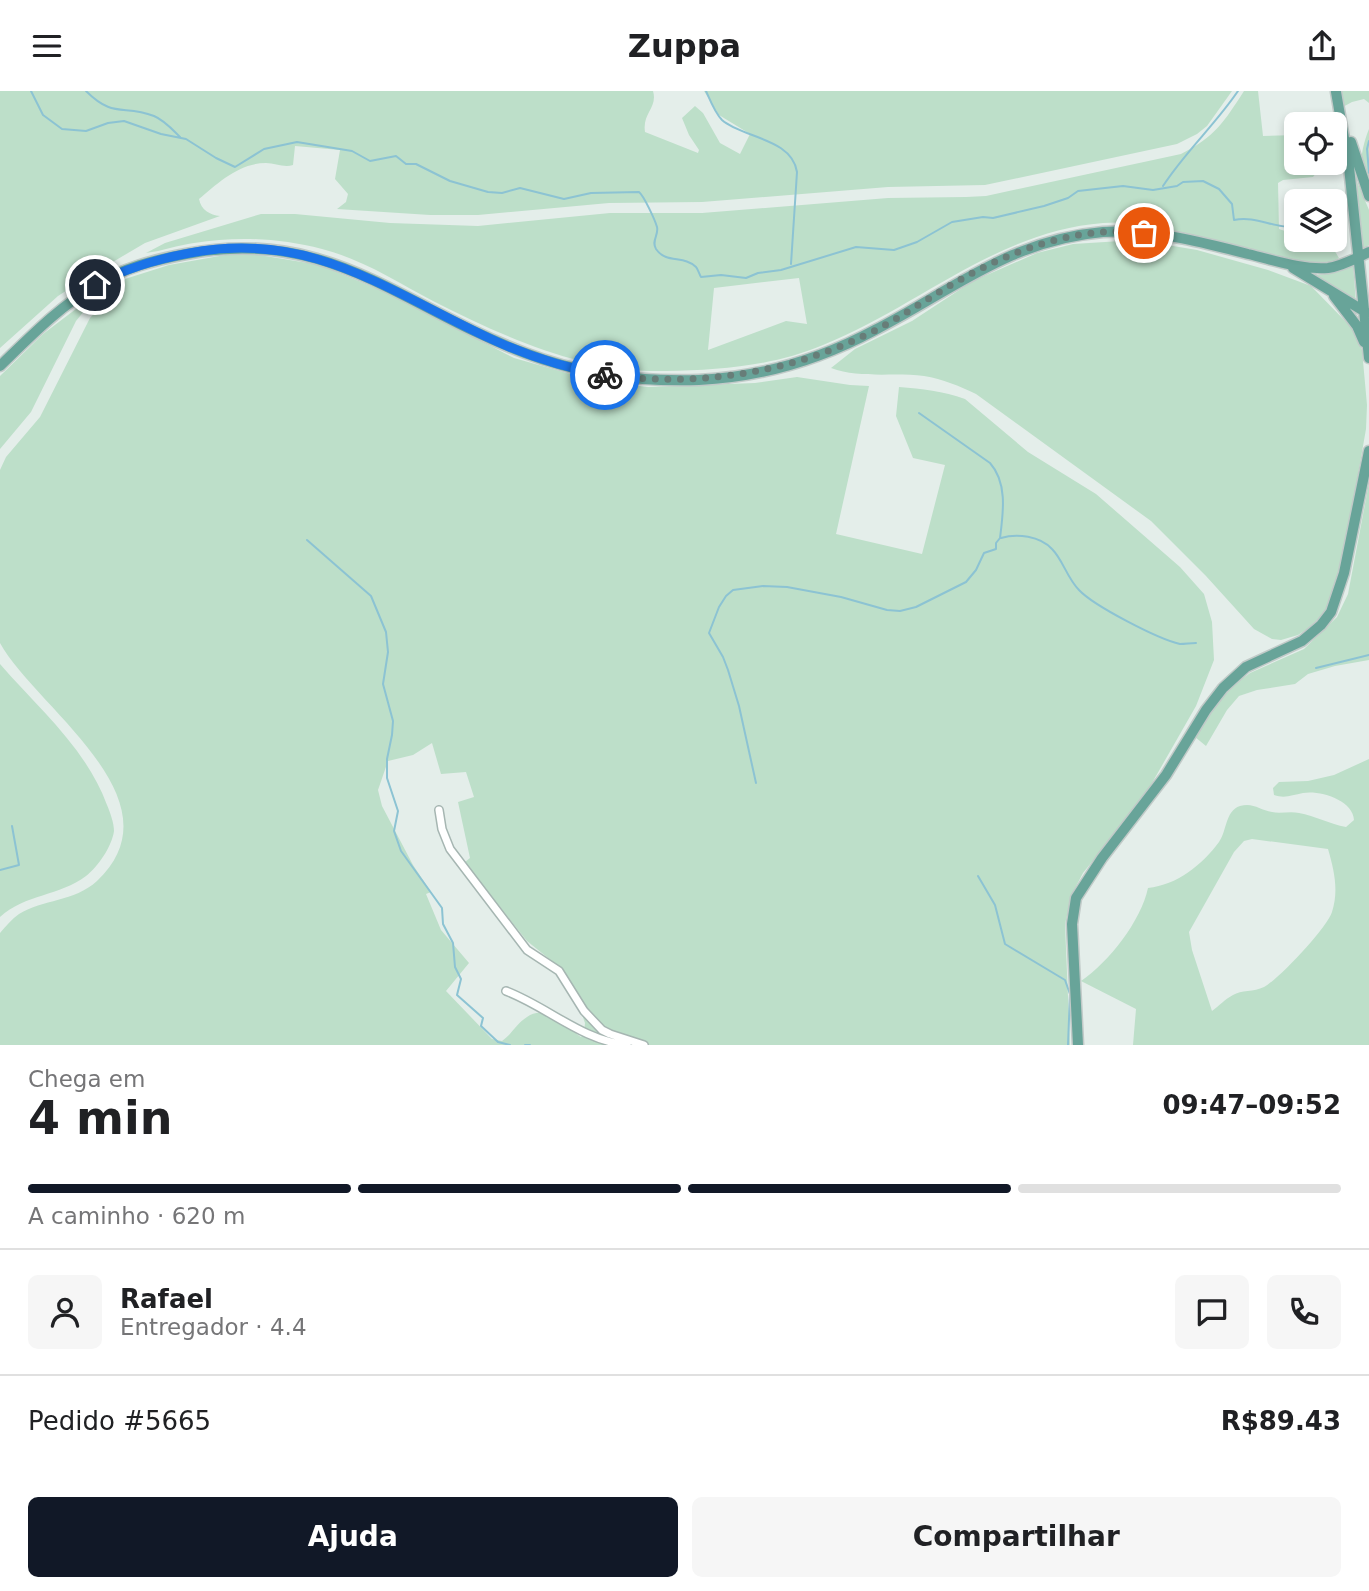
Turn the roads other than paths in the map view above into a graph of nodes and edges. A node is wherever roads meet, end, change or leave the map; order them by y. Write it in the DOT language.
graph roads {
  1 [pos="1335,92"];
  2 [pos="1369,196"];
  3 [pos="1356,228"];
  4 [pos="1364,254"];
  5 [pos="1280,262"];
  6 [pos="1340,265"];
  7 [pos="1324,285"];
  8 [pos="1367,312"];
  9 [pos="1369,359"];
  10 [pos="0,366"];
  11 [pos="1369,450"];
  12 [pos="1369,458"];
  13 [pos="1365,469"];
  14 [pos="439,810"];
  15 [pos="506,991"];
  16 [pos="627,1045"];
  17 [pos="644,1045"];
  18 [pos="1077,1045"];
  1 -- 2 [label="main road"];
  1 -- 3 [label="main road"];
  3 -- 4 [label="main road"];
  3 -- 6 [label="main road"];
  4 -- 6 [label="main road"];
  4 -- 8 [label="main road"];
  5 -- 6 [label="main road"];
  5 -- 7 [label="main road"];
  5 -- 10 [label="main road"];
  7 -- 8 [label="main road"];
  7 -- 9 [label="main road"];
  8 -- 9 [label="main road"];
  11 -- 13 [label="main road"];
  12 -- 13 [label="main road"];
  13 -- 18 [label="main road"];
  14 -- 17 [label="street"];
  15 -- 16 [label="street"];
}
